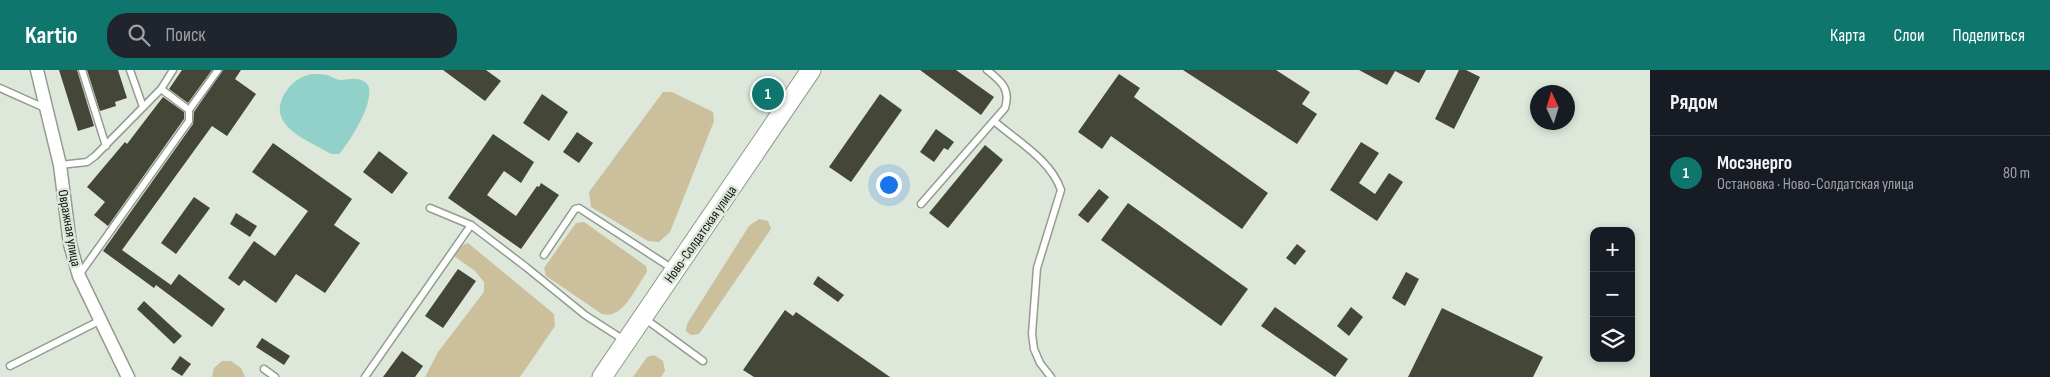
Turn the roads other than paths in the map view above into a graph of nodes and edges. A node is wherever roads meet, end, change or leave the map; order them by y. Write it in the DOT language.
graph roads {
  1 [pos="37,70"];
  2 [pos="82,70"];
  3 [pos="130,70"];
  4 [pos="173,70"];
  5 [pos="218,70"];
  6 [pos="811,70"];
  7 [pos="821,70"];
  8 [pos="987,70"];
  9 [pos="0,88"];
  10 [pos="161,90"];
  11 [pos="799,91"];
  12 [pos="143,107"];
  13 [pos="47,110"];
  14 [pos="189,110"];
  15 [pos="994,121"];
  16 [pos="106,146"];
  17 [pos="60,166"];
  18 [pos="921,204"];
  19 [pos="430,208"];
  20 [pos="471,225"];
  21 [pos="544,255"];
  22 [pos="675,270"];
  23 [pos="79,276"];
  24 [pos="642,317"];
  25 [pos="101,320"];
  26 [pos="626,341"];
  27 [pos="703,361"];
  28 [pos="10,366"];
  29 [pos="264,369"];
  30 [pos="128,377"];
  31 [pos="275,377"];
  32 [pos="365,377"];
  33 [pos="602,377"];
  34 [pos="1051,377"];
  1 -- 13 [label="street, Овражная улица"];
  2 -- 16 [label="lane"];
  3 -- 12 [label="lane"];
  4 -- 10 [label="lane"];
  5 -- 14 [label="lane"];
  6 -- 11 [label="main road, Ново-Солдатская улица"];
  7 -- 11 [label="main road, Ново-Солдатская улица"];
  8 -- 15 [label="lane"];
  9 -- 13 [label="lane"];
  10 -- 12 [label="lane"];
  10 -- 14 [label="lane"];
  11 -- 22 [label="main road, Ново-Солдатская улица"];
  12 -- 16 [label="lane"];
  13 -- 17 [label="street, Овражная улица"];
  14 -- 23 [label="lane"];
  15 -- 18 [label="lane"];
  15 -- 34 [label="lane"];
  16 -- 17 [label="lane"];
  17 -- 23 [label="street, Овражная улица"];
  19 -- 20 [label="lane"];
  20 -- 26 [label="lane"];
  20 -- 32 [label="lane"];
  21 -- 22 [label="lane"];
  22 -- 24 [label="main road, Ново-Солдатская улица"];
  23 -- 25 [label="street, Овражная улица"];
  24 -- 26 [label="main road, Ново-Солдатская улица"];
  24 -- 27 [label="lane"];
  25 -- 28 [label="lane"];
  25 -- 30 [label="street, Овражная улица"];
  26 -- 33 [label="main road, Ново-Солдатская улица"];
  29 -- 31 [label="lane"];
}
